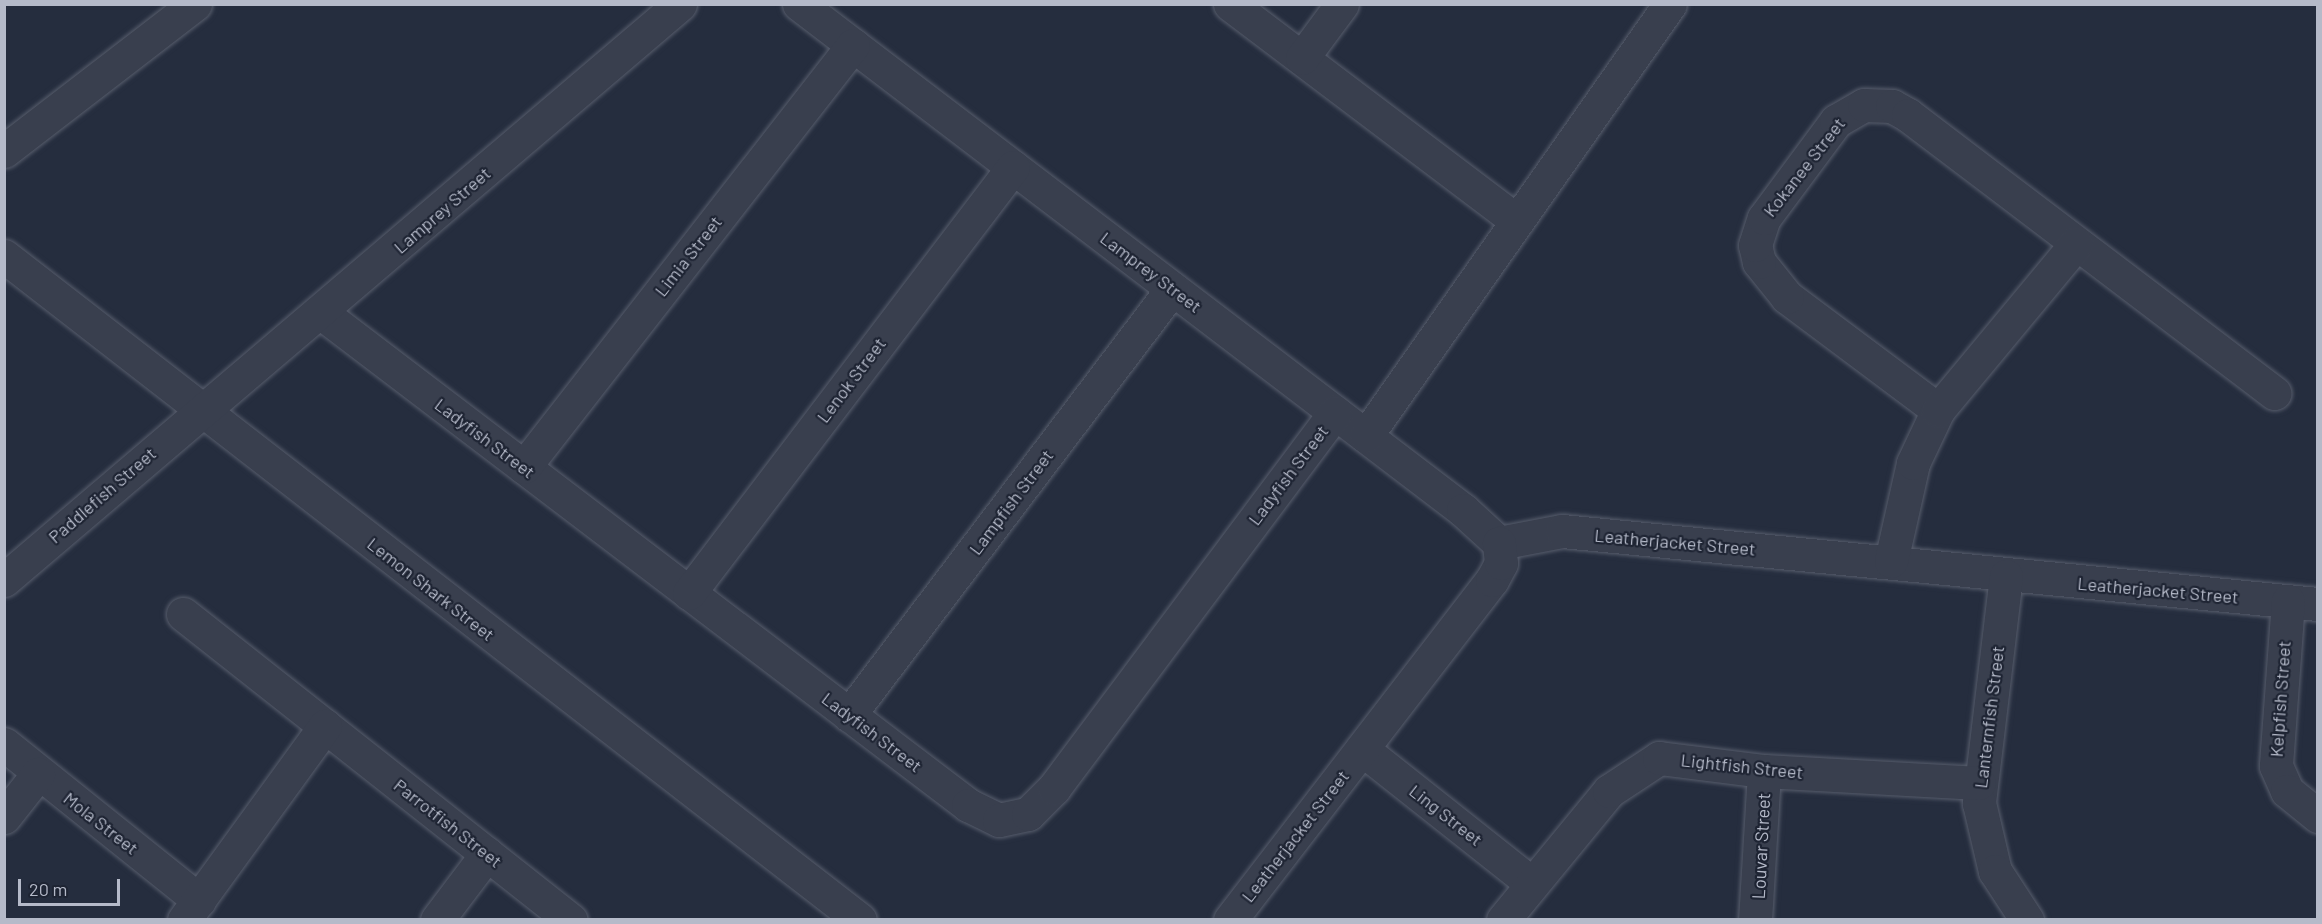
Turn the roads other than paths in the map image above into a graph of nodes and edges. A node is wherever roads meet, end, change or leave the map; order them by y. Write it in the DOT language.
graph roads {
  1 [pos="195,4"];
  2 [pos="680,4"];
  3 [pos="799,4"];
  4 [pos="1230,4"];
  5 [pos="1342,4"];
  6 [pos="1670,4"];
  7 [pos="853,45"];
  8 [pos="1302,58"];
  9 [pos="4,151"];
  10 [pos="1013,167"];
  11 [pos="1517,221"];
  12 [pos="2076,244"];
  13 [pos="4,256"];
  14 [pos="1172,289"];
  15 [pos="323,314"];
  16 [pos="2274,393"];
  17 [pos="199,410"];
  18 [pos="1938,411"];
  19 [pos="1335,412"];
  20 [pos="1366,436"];
  21 [pos="524,467"];
  22 [pos="1499,543"];
  23 [pos="1891,561"];
  24 [pos="2006,576"];
  25 [pos="4,580"];
  26 [pos="689,593"];
  27 [pos="2303,602"];
  28 [pos="183,614"];
  29 [pos="849,715"];
  30 [pos="325,726"];
  31 [pos="4,744"];
  32 [pos="1362,749"];
  33 [pos="1764,771"];
  34 [pos="38,774"];
  35 [pos="1979,783"];
  36 [pos="2318,816"];
  37 [pos="4,817"];
  38 [pos="487,854"];
  39 [pos="1530,882"];
  40 [pos="192,910"];
  41 [pos="2024,919"];
  42 [pos="437,920"];
  43 [pos="571,920"];
  44 [pos="860,920"];
  45 [pos="1230,920"];
  46 [pos="1503,920"];
  47 [pos="1755,920"];
  1 -- 9 [label="street"];
  2 -- 15 [label="street, Lamprey Street"];
  3 -- 7 [label="street, Lamprey Street"];
  4 -- 8 [label="street"];
  5 -- 8 [label="street"];
  6 -- 11 [label="street"];
  7 -- 10 [label="street, Lamprey Street"];
  7 -- 21 [label="street, Limia Street"];
  8 -- 11 [label="street"];
  10 -- 14 [label="street, Lamprey Street"];
  10 -- 26 [label="street, Lenok Street"];
  11 -- 20 [label="street"];
  12 -- 16 [label="street, Kokanee Street"];
  12 -- 18 [label="street"];
  12 -- 18 [label="street, Kokanee Street"];
  13 -- 17 [label="street, Lemon Shark Street"];
  14 -- 19 [label="street, Lamprey Street"];
  14 -- 29 [label="street, Lampfish Street"];
  15 -- 17 [label="street, Lamprey Street"];
  15 -- 21 [label="street, Ladyfish Street"];
  17 -- 25 [label="street, Paddlefish Street"];
  17 -- 44 [label="street, Lemon Shark Street"];
  18 -- 23 [label="street"];
  19 -- 20 [label="street, Lamprey Street"];
  19 -- 29 [label="street, Ladyfish Street"];
  20 -- 22 [label="street, Lamprey Street"];
  21 -- 26 [label="street, Ladyfish Street"];
  22 -- 23 [label="street, Leatherjacket Street"];
  22 -- 32 [label="street, Leatherjacket Street"];
  23 -- 24 [label="street, Leatherjacket Street"];
  24 -- 27 [label="street, Leatherjacket Street"];
  24 -- 35 [label="street, Lanternfish Street"];
  26 -- 29 [label="street, Ladyfish Street"];
  27 -- 36 [label="street, Kelpfish Street"];
  28 -- 30 [label="street, Parrotfish Street"];
  30 -- 38 [label="street, Parrotfish Street"];
  30 -- 40 [label="street"];
  31 -- 34 [label="street, Mola Street"];
  32 -- 39 [label="street, Ling Street"];
  32 -- 45 [label="street, Leatherjacket Street"];
  33 -- 35 [label="street, Lightfish Street"];
  33 -- 39 [label="street, Lightfish Street"];
  33 -- 47 [label="street, Louvar Street"];
  34 -- 37 [label="street"];
  34 -- 40 [label="street, Mola Street"];
  35 -- 41 [label="street, Lanternfish Street"];
  38 -- 42 [label="street"];
  38 -- 43 [label="street, Parrotfish Street"];
  39 -- 46 [label="street, Lightfish Street"];
}
